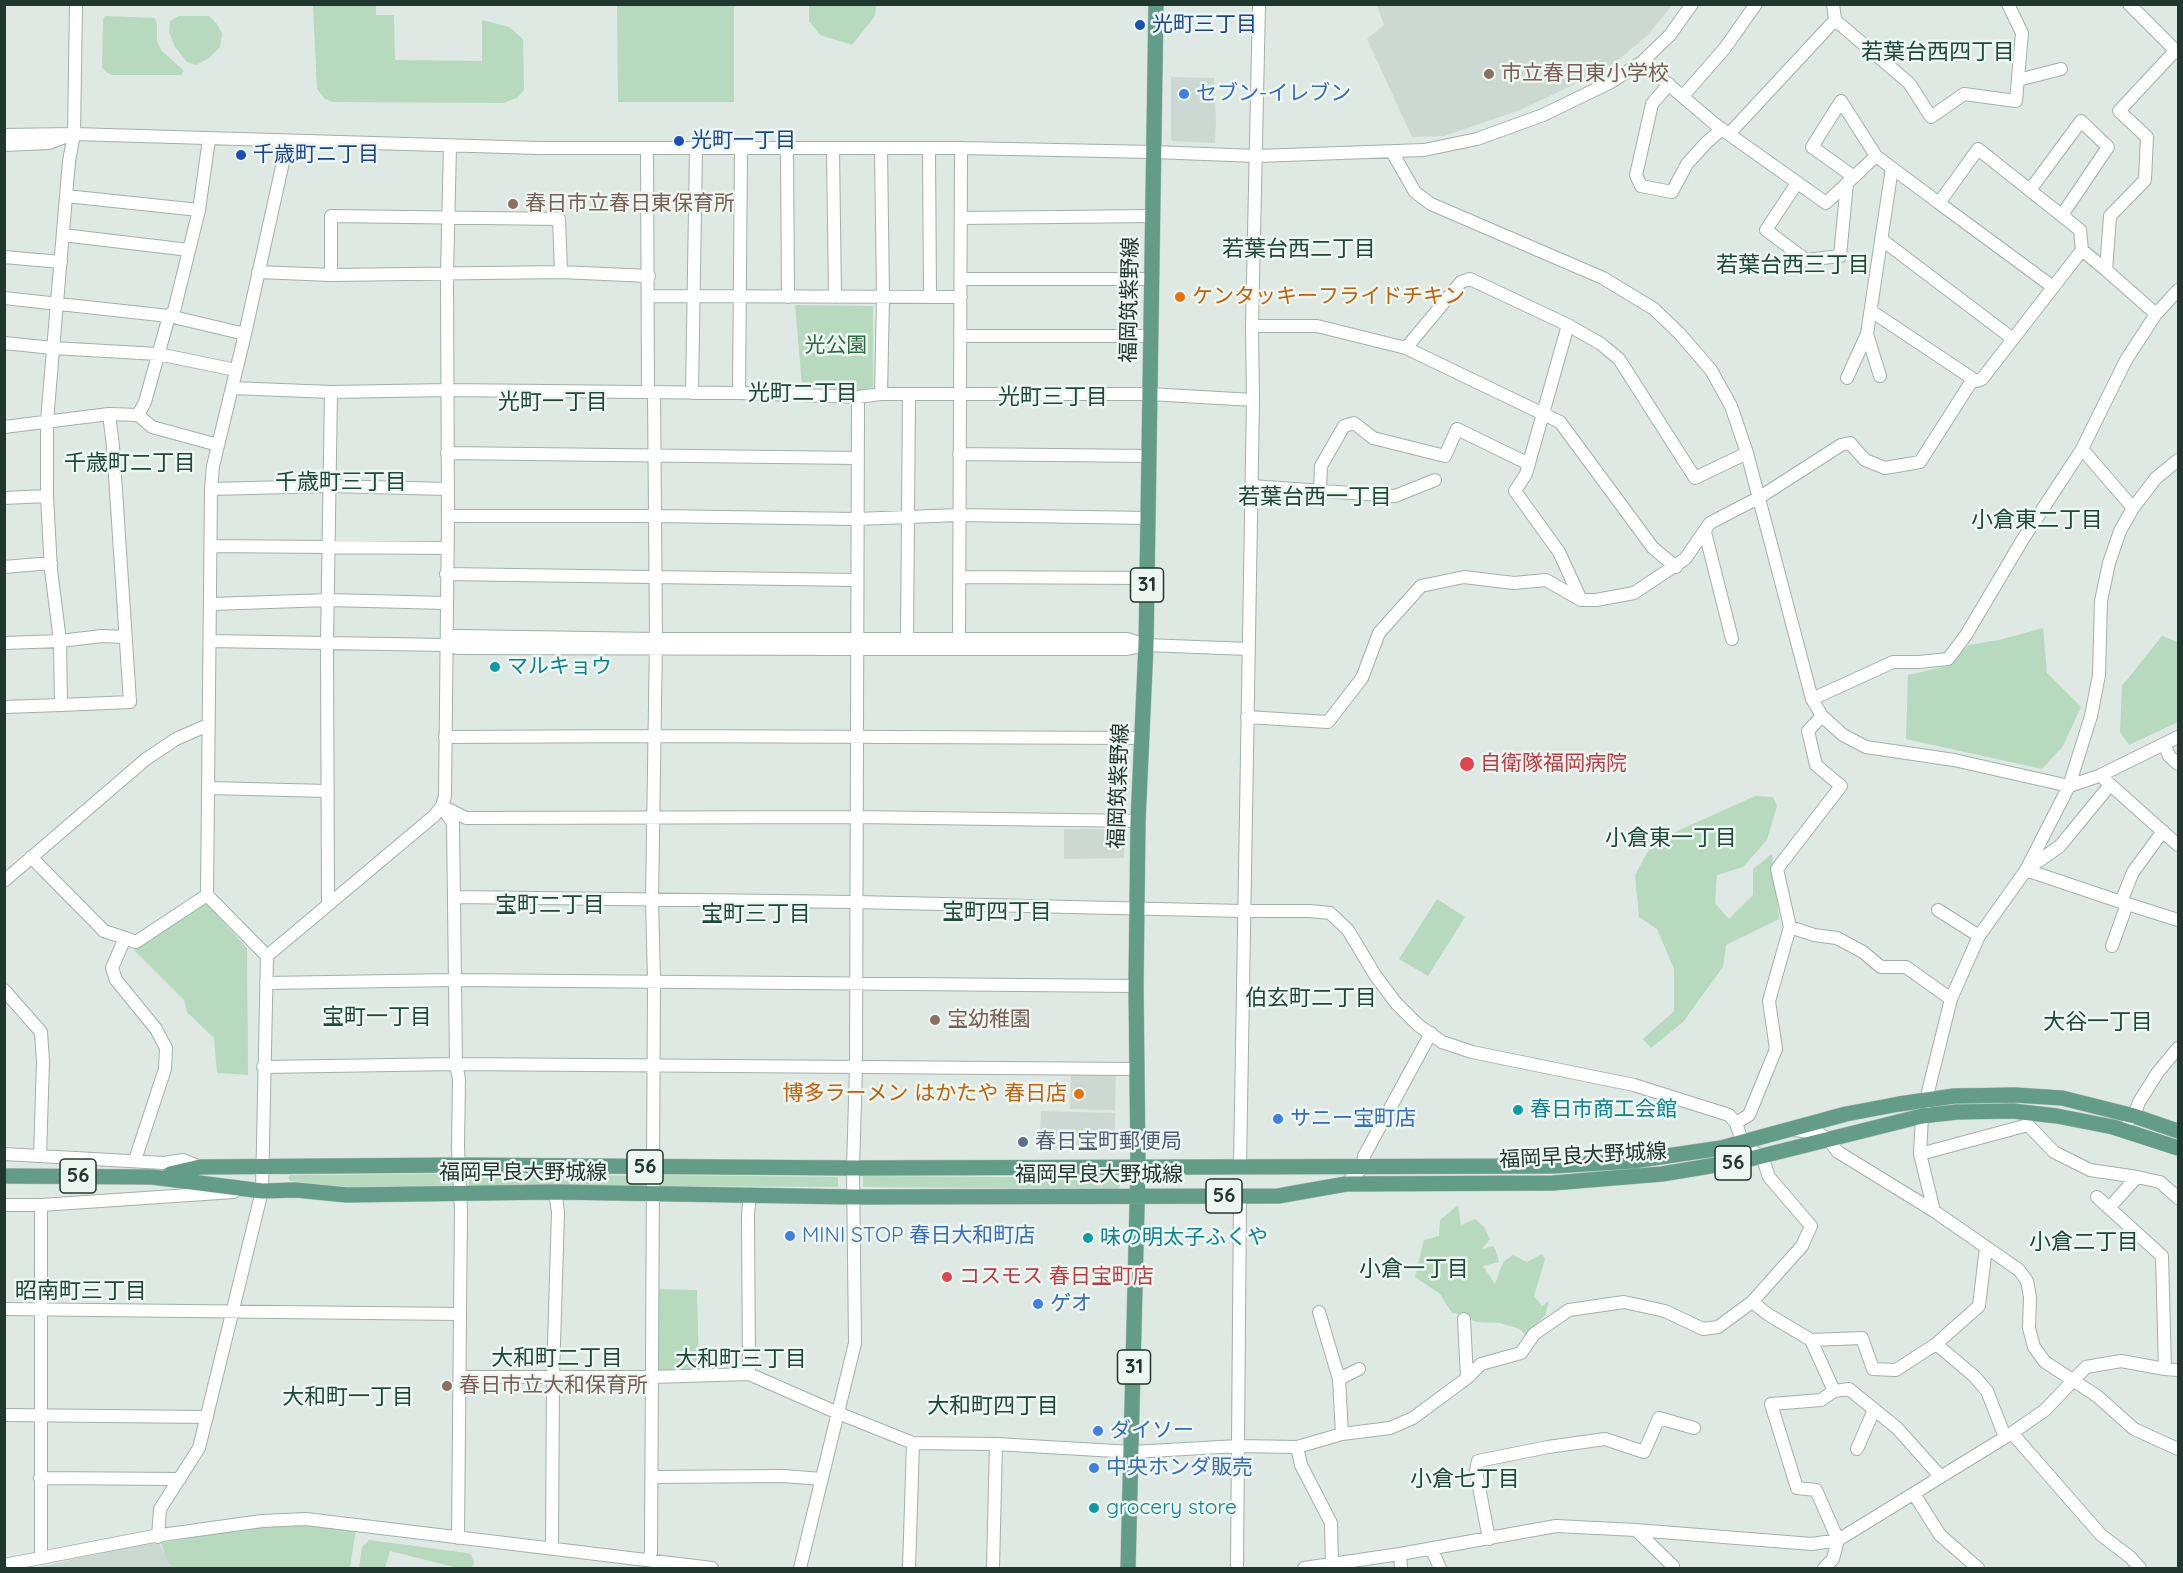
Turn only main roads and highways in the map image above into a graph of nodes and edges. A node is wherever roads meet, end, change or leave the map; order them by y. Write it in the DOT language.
graph roads {
  1 [pos="1156,4"];
  2 [pos="2178,1131"];
  3 [pos="2178,1148"];
  4 [pos="1138,1166"];
  5 [pos="4,1176"];
  6 [pos="152,1177"];
  7 [pos="1136,1195"];
  8 [pos="1128,1569"];
  1 -- 4 [label="main road, 福岡筑紫野線 / 31"];
  2 -- 4 [label="main road, 福岡早良大野城線 / 56"];
  3 -- 7 [label="main road, 福岡早良大野城線 / 56"];
  4 -- 6 [label="main road, 福岡早良大野城線 / 56"];
  4 -- 7 [label="main road, 福岡筑紫野線 / 31"];
  5 -- 6 [label="main road, 福岡早良大野城線 / 56"];
  6 -- 7 [label="main road, 福岡早良大野城線 / 56"];
  7 -- 8 [label="main road, 福岡筑紫野線 / 31"];
}
